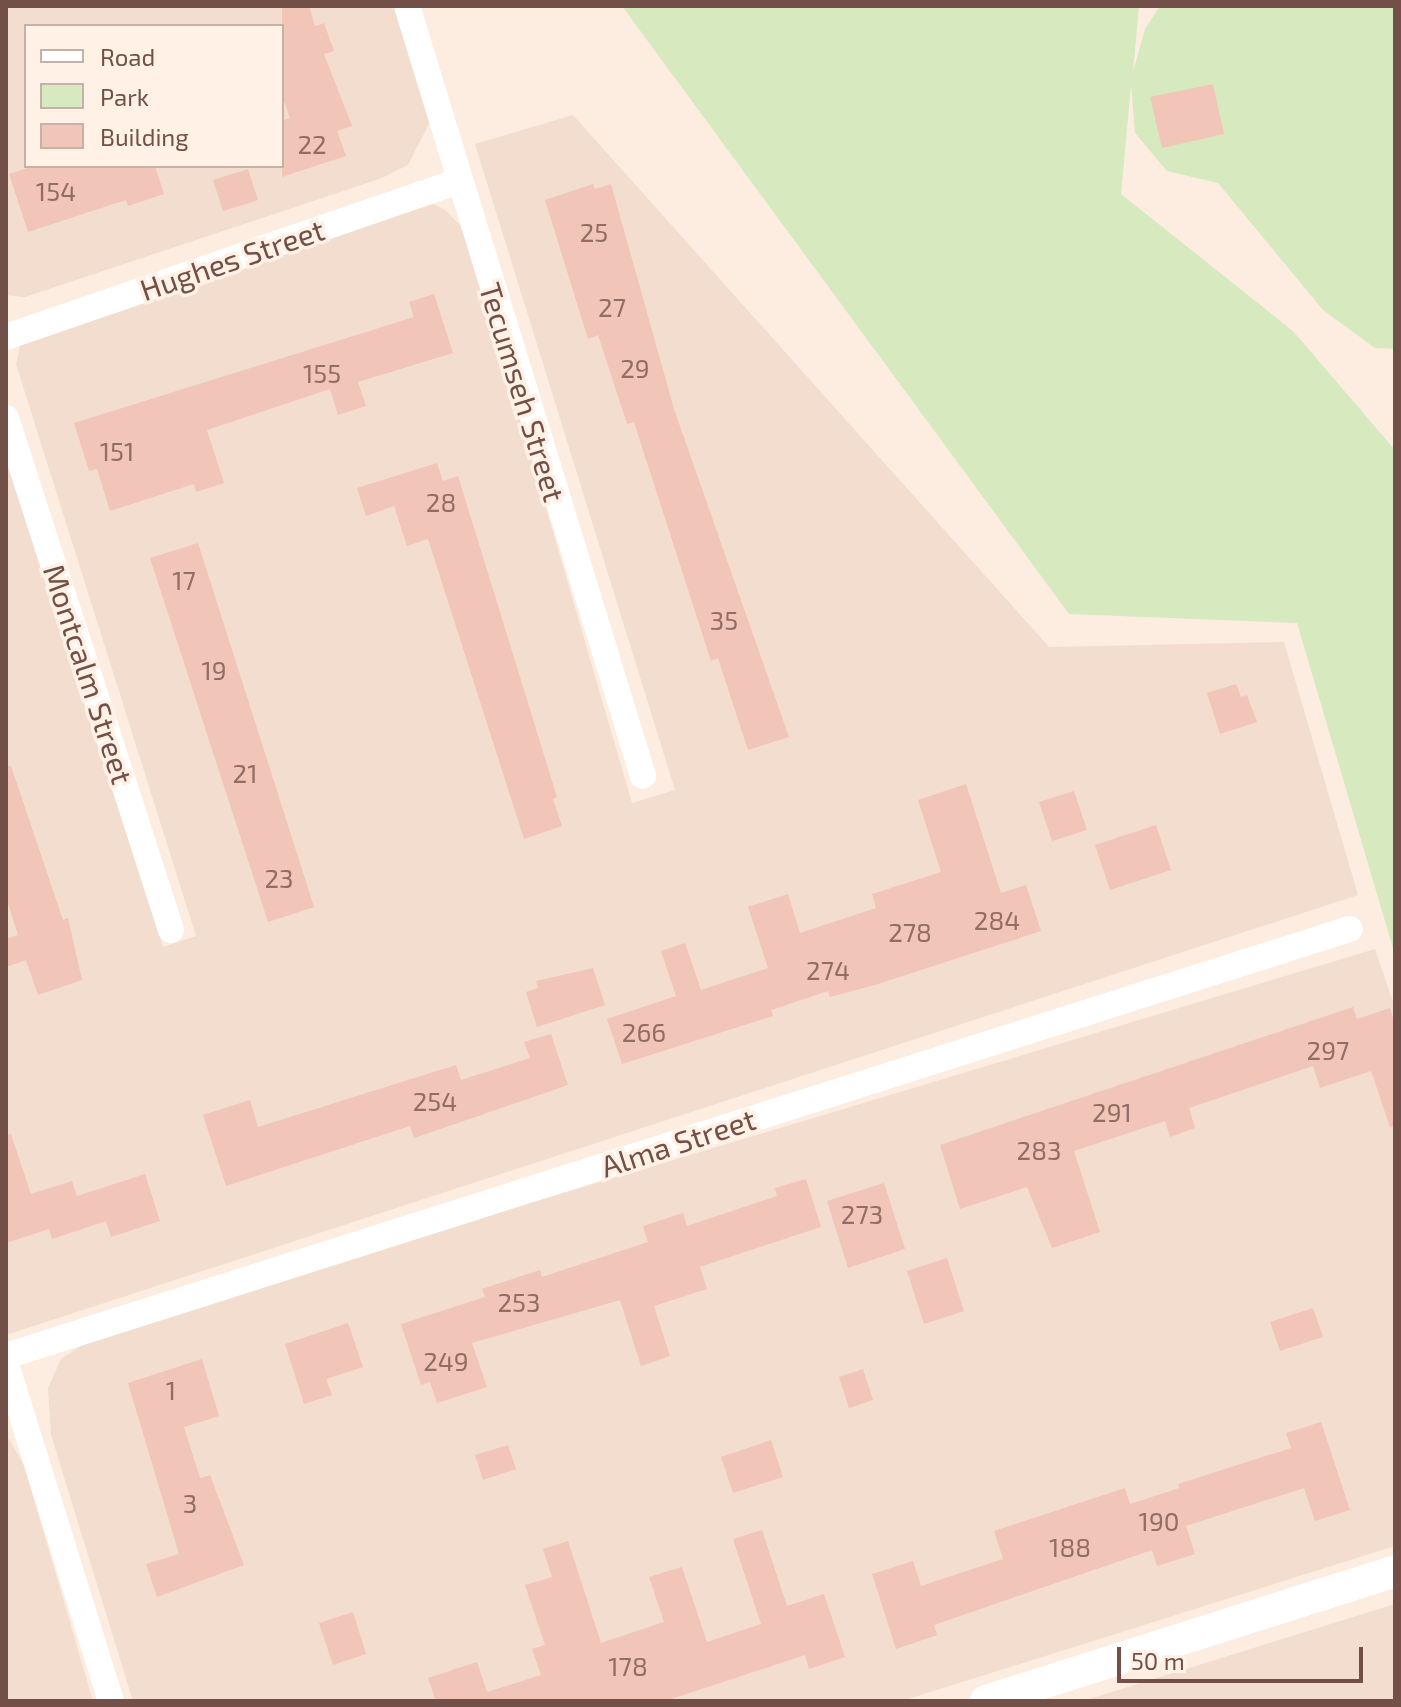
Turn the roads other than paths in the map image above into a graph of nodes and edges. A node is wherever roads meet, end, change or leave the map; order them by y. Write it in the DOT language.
graph roads {
  1 [pos="407,6"];
  2 [pos="457,182"];
  3 [pos="6,337"];
  4 [pos="6,418"];
  5 [pos="643,776"];
  6 [pos="1350,929"];
  7 [pos="171,930"];
  8 [pos="6,1356"];
  9 [pos="6,1364"];
  10 [pos="1395,1571"];
  11 [pos="111,1701"];
  12 [pos="986,1701"];
  1 -- 2 [label="street, Tecumseh Street"];
  2 -- 3 [label="street, Hughes Street"];
  2 -- 5 [label="street, Tecumseh Street"];
  4 -- 7 [label="street, Montcalm Street"];
  6 -- 8 [label="street, Alma Street"];
  9 -- 11 [label="street"];
  10 -- 12 [label="street"];
}
